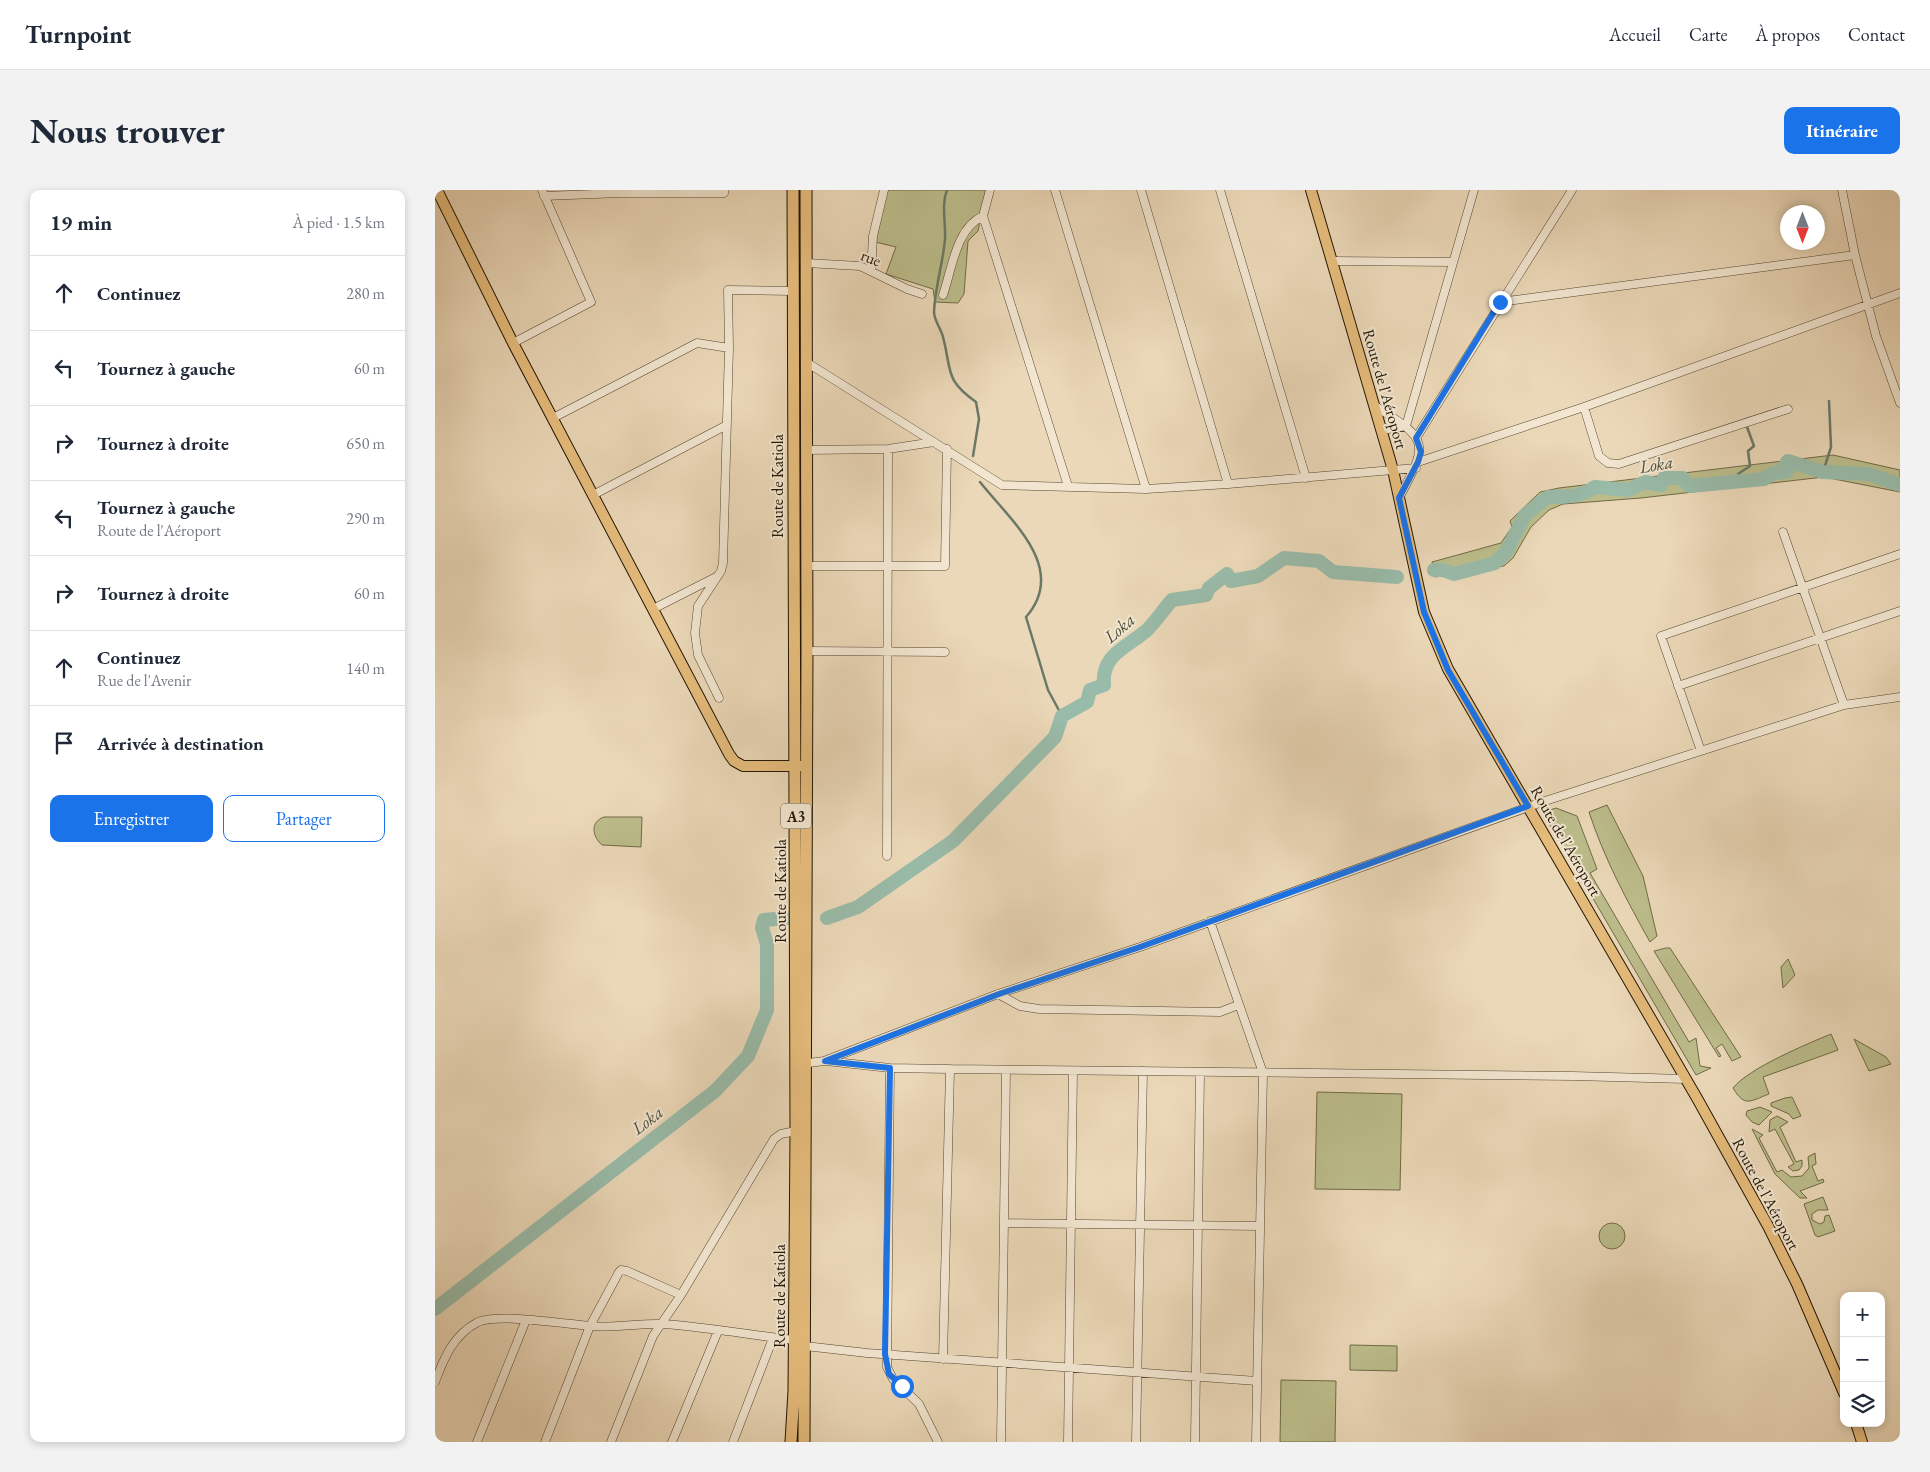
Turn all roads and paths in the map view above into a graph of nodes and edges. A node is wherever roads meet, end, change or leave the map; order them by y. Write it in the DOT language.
graph roads {
  1 [pos="437,190"];
  2 [pos="724,190"];
  3 [pos="793,190"];
  4 [pos="806,190"];
  5 [pos="885,190"];
  6 [pos="990,190"];
  7 [pos="1055,190"];
  8 [pos="1141,190"];
  9 [pos="1220,190"];
  10 [pos="1311,190"];
  11 [pos="1474,190"];
  12 [pos="1572,190"];
  13 [pos="1842,190"];
  14 [pos="620,191"];
  15 [pos="543,193"];
  16 [pos="983,216"];
  17 [pos="1855,255"];
  18 [pos="1333,261"];
  19 [pos="1453,262"];
  20 [pos="806,264"];
  21 [pos="871,271"];
  22 [pos="793,291"];
  23 [pos="1900,293"];
  24 [pos="922,294"];
  25 [pos="943,295"];
  26 [pos="1500,302"];
  27 [pos="1868,304"];
  28 [pos="513,343"];
  29 [pos="729,348"];
  30 [pos="806,362"];
  31 [pos="1900,403"];
  32 [pos="1375,406"];
  33 [pos="1584,407"];
  34 [pos="1788,409"];
  35 [pos="553,418"];
  36 [pos="725,426"];
  37 [pos="1406,426"];
  38 [pos="1382,430"];
  39 [pos="1416,438"];
  40 [pos="934,442"];
  41 [pos="888,449"];
  42 [pos="947,449"];
  43 [pos="807,450"];
  44 [pos="1417,465"];
  45 [pos="1393,470"];
  46 [pos="1306,478"];
  47 [pos="1228,484"];
  48 [pos="1068,486"];
  49 [pos="1146,489"];
  50 [pos="593,495"];
  51 [pos="1399,498"];
  52 [pos="1783,532"];
  53 [pos="1900,554"];
  54 [pos="807,566"];
  55 [pos="887,566"];
  56 [pos="718,576"];
  57 [pos="1802,587"];
  58 [pos="653,609"];
  59 [pos="1900,611"];
  60 [pos="1820,638"];
  61 [pos="807,652"];
  62 [pos="887,652"];
  63 [pos="945,652"];
  64 [pos="1679,686"];
  65 [pos="1900,697"];
  66 [pos="719,698"];
  67 [pos="1844,705"];
  68 [pos="1701,751"];
  69 [pos="801,766"];
  70 [pos="1528,806"];
  71 [pos="887,856"];
  72 [pos="1210,921"];
  73 [pos="999,994"];
  74 [pos="1238,1005"];
  75 [pos="825,1061"];
  76 [pos="801,1064"];
  77 [pos="890,1068"];
  78 [pos="950,1070"];
  79 [pos="1006,1070"];
  80 [pos="1073,1071"];
  81 [pos="1143,1071"];
  82 [pos="1200,1072"];
  83 [pos="1263,1072"];
  84 [pos="1686,1079"];
  85 [pos="796,1131"];
  86 [pos="1004,1222"];
  87 [pos="1071,1224"];
  88 [pos="1140,1224"];
  89 [pos="1198,1225"];
  90 [pos="1260,1226"];
  91 [pos="681,1294"];
  92 [pos="526,1320"];
  93 [pos="662,1324"];
  94 [pos="590,1326"];
  95 [pos="718,1331"];
  96 [pos="773,1338"];
  97 [pos="794,1340"];
  98 [pos="805,1346"];
  99 [pos="885,1354"];
  100 [pos="943,1359"];
  101 [pos="1002,1362"];
  102 [pos="1069,1366"];
  103 [pos="1138,1373"];
  104 [pos="1196,1377"];
  105 [pos="1257,1381"];
  106 [pos="435,1382"];
  107 [pos="1840,1383"];
  108 [pos="1857,1427"];
  109 [pos="477,1442"];
  110 [pos="545,1442"];
  111 [pos="611,1442"];
  112 [pos="673,1442"];
  113 [pos="733,1442"];
  114 [pos="791,1442"];
  115 [pos="804,1442"];
  116 [pos="938,1442"];
  117 [pos="1001,1442"];
  118 [pos="1068,1442"];
  119 [pos="1136,1442"];
  120 [pos="1195,1442"];
  121 [pos="1256,1442"];
  122 [pos="1862,1442"];
  1 -- 28 [label="main road"];
  2 -- 14 [label="street"];
  3 -- 22 [label="highway, Route de Katiola / A3"];
  4 -- 20 [label="highway, Route de Katiola / A3"];
  5 -- 21 [label="street"];
  6 -- 16 [label="street"];
  7 -- 49 [label="street"];
  8 -- 47 [label="street"];
  9 -- 46 [label="street"];
  10 -- 18 [label="main road, Route de l'Aéroport"];
  11 -- 19 [label="street"];
  12 -- 26 [label="street"];
  13 -- 17 [label="street"];
  14 -- 15 [label="street"];
  15 -- 28 [label="street"];
  16 -- 25 [label="street"];
  16 -- 48 [label="street"];
  17 -- 26 [label="street"];
  17 -- 27 [label="street"];
  18 -- 19 [label="street"];
  18 -- 32 [label="main road, Route de l'Aéroport"];
  19 -- 37 [label="street"];
  20 -- 21 [label="street, rue"];
  20 -- 30 [label="highway, Route de Katiola / A3"];
  21 -- 24 [label="street, rue"];
  22 -- 29 [label="street"];
  22 -- 69 [label="highway, Route de Katiola / A3"];
  23 -- 27 [label="street"];
  26 -- 39 [label="street"];
  27 -- 31 [label="street"];
  27 -- 33 [label="street"];
  28 -- 35 [label="main road"];
  29 -- 35 [label="street"];
  29 -- 36 [label="street"];
  30 -- 40 [label="street"];
  30 -- 43 [label="highway, Route de Katiola / A3"];
  32 -- 37 [label="street"];
  32 -- 38 [label="main road, Route de l'Aéroport"];
  33 -- 34 [label="street"];
  33 -- 44 [label="street"];
  35 -- 50 [label="main road"];
  36 -- 50 [label="street"];
  36 -- 56 [label="street"];
  37 -- 38 [label="street"];
  37 -- 39 [label="street"];
  38 -- 45 [label="main road, Route de l'Aéroport"];
  39 -- 44 [label="street"];
  40 -- 41 [label="street"];
  40 -- 42 [label="street"];
  41 -- 43 [label="street"];
  41 -- 55 [label="street"];
  42 -- 48 [label="street"];
  42 -- 55 [label="street"];
  43 -- 54 [label="highway, Route de Katiola / A3"];
  44 -- 45 [label="street"];
  44 -- 51 [label="street"];
  45 -- 46 [label="street"];
  45 -- 51 [label="main road, Route de l'Aéroport"];
  46 -- 47 [label="street"];
  47 -- 49 [label="street"];
  48 -- 49 [label="street"];
  50 -- 58 [label="main road"];
  51 -- 70 [label="main road, Route de l'Aéroport"];
  52 -- 57 [label="street"];
  53 -- 57 [label="street"];
  54 -- 55 [label="street"];
  54 -- 61 [label="highway, Route de Katiola / A3"];
  55 -- 62 [label="street"];
  56 -- 58 [label="street"];
  56 -- 66 [label="street"];
  57 -- 60 [label="street"];
  57 -- 64 [label="street"];
  58 -- 69 [label="main road"];
  59 -- 60 [label="street"];
  60 -- 64 [label="street"];
  60 -- 67 [label="street"];
  61 -- 62 [label="street"];
  61 -- 69 [label="highway, Route de Katiola / A3"];
  62 -- 63 [label="street"];
  62 -- 71 [label="street"];
  64 -- 68 [label="street"];
  65 -- 67 [label="street"];
  67 -- 68 [label="street"];
  68 -- 70 [label="street"];
  69 -- 76 [label="highway, Route de Katiola / A3"];
  70 -- 72 [label="street"];
  70 -- 84 [label="main road, Route de l'Aéroport"];
  72 -- 73 [label="street"];
  72 -- 74 [label="street"];
  73 -- 74 [label="street"];
  73 -- 75 [label="street"];
  74 -- 83 [label="street"];
  75 -- 76 [label="street"];
  75 -- 77 [label="street"];
  76 -- 85 [label="highway, Route de Katiola / A3"];
  76 -- 98 [label="highway, Route de Katiola / A3"];
  77 -- 78 [label="street"];
  77 -- 99 [label="street"];
  78 -- 79 [label="street"];
  78 -- 100 [label="street"];
  79 -- 80 [label="street"];
  79 -- 86 [label="street"];
  80 -- 81 [label="street"];
  80 -- 87 [label="street"];
  81 -- 82 [label="street"];
  81 -- 88 [label="street"];
  82 -- 83 [label="street"];
  82 -- 89 [label="street"];
  83 -- 84 [label="street"];
  83 -- 90 [label="street"];
  84 -- 107 [label="main road, Route de l'Aéroport"];
  85 -- 91 [label="street"];
  85 -- 97 [label="highway, Route de Katiola / A3"];
  86 -- 87 [label="street"];
  86 -- 101 [label="street"];
  87 -- 88 [label="street"];
  87 -- 102 [label="street"];
  88 -- 89 [label="street"];
  88 -- 103 [label="street"];
  89 -- 90 [label="street"];
  89 -- 104 [label="street"];
  90 -- 105 [label="street"];
  91 -- 93 [label="street"];
  91 -- 94 [label="street"];
  92 -- 94 [label="street"];
  92 -- 106 [label="street"];
  92 -- 109 [label="street"];
  93 -- 94 [label="street"];
  93 -- 95 [label="street"];
  93 -- 111 [label="street"];
  94 -- 110 [label="street"];
  95 -- 96 [label="street"];
  95 -- 112 [label="street"];
  96 -- 97 [label="street"];
  96 -- 113 [label="street"];
  97 -- 114 [label="highway, Route de Katiola / A3"];
  98 -- 99 [label="street"];
  98 -- 115 [label="highway, Route de Katiola / A3"];
  99 -- 100 [label="street"];
  99 -- 116 [label="street"];
  100 -- 101 [label="street"];
  101 -- 102 [label="street"];
  101 -- 117 [label="street"];
  102 -- 103 [label="street"];
  102 -- 118 [label="street"];
  103 -- 104 [label="street"];
  103 -- 119 [label="street"];
  104 -- 105 [label="street"];
  104 -- 120 [label="street"];
  105 -- 121 [label="street"];
  108 -- 122 [label="main road"];
}
